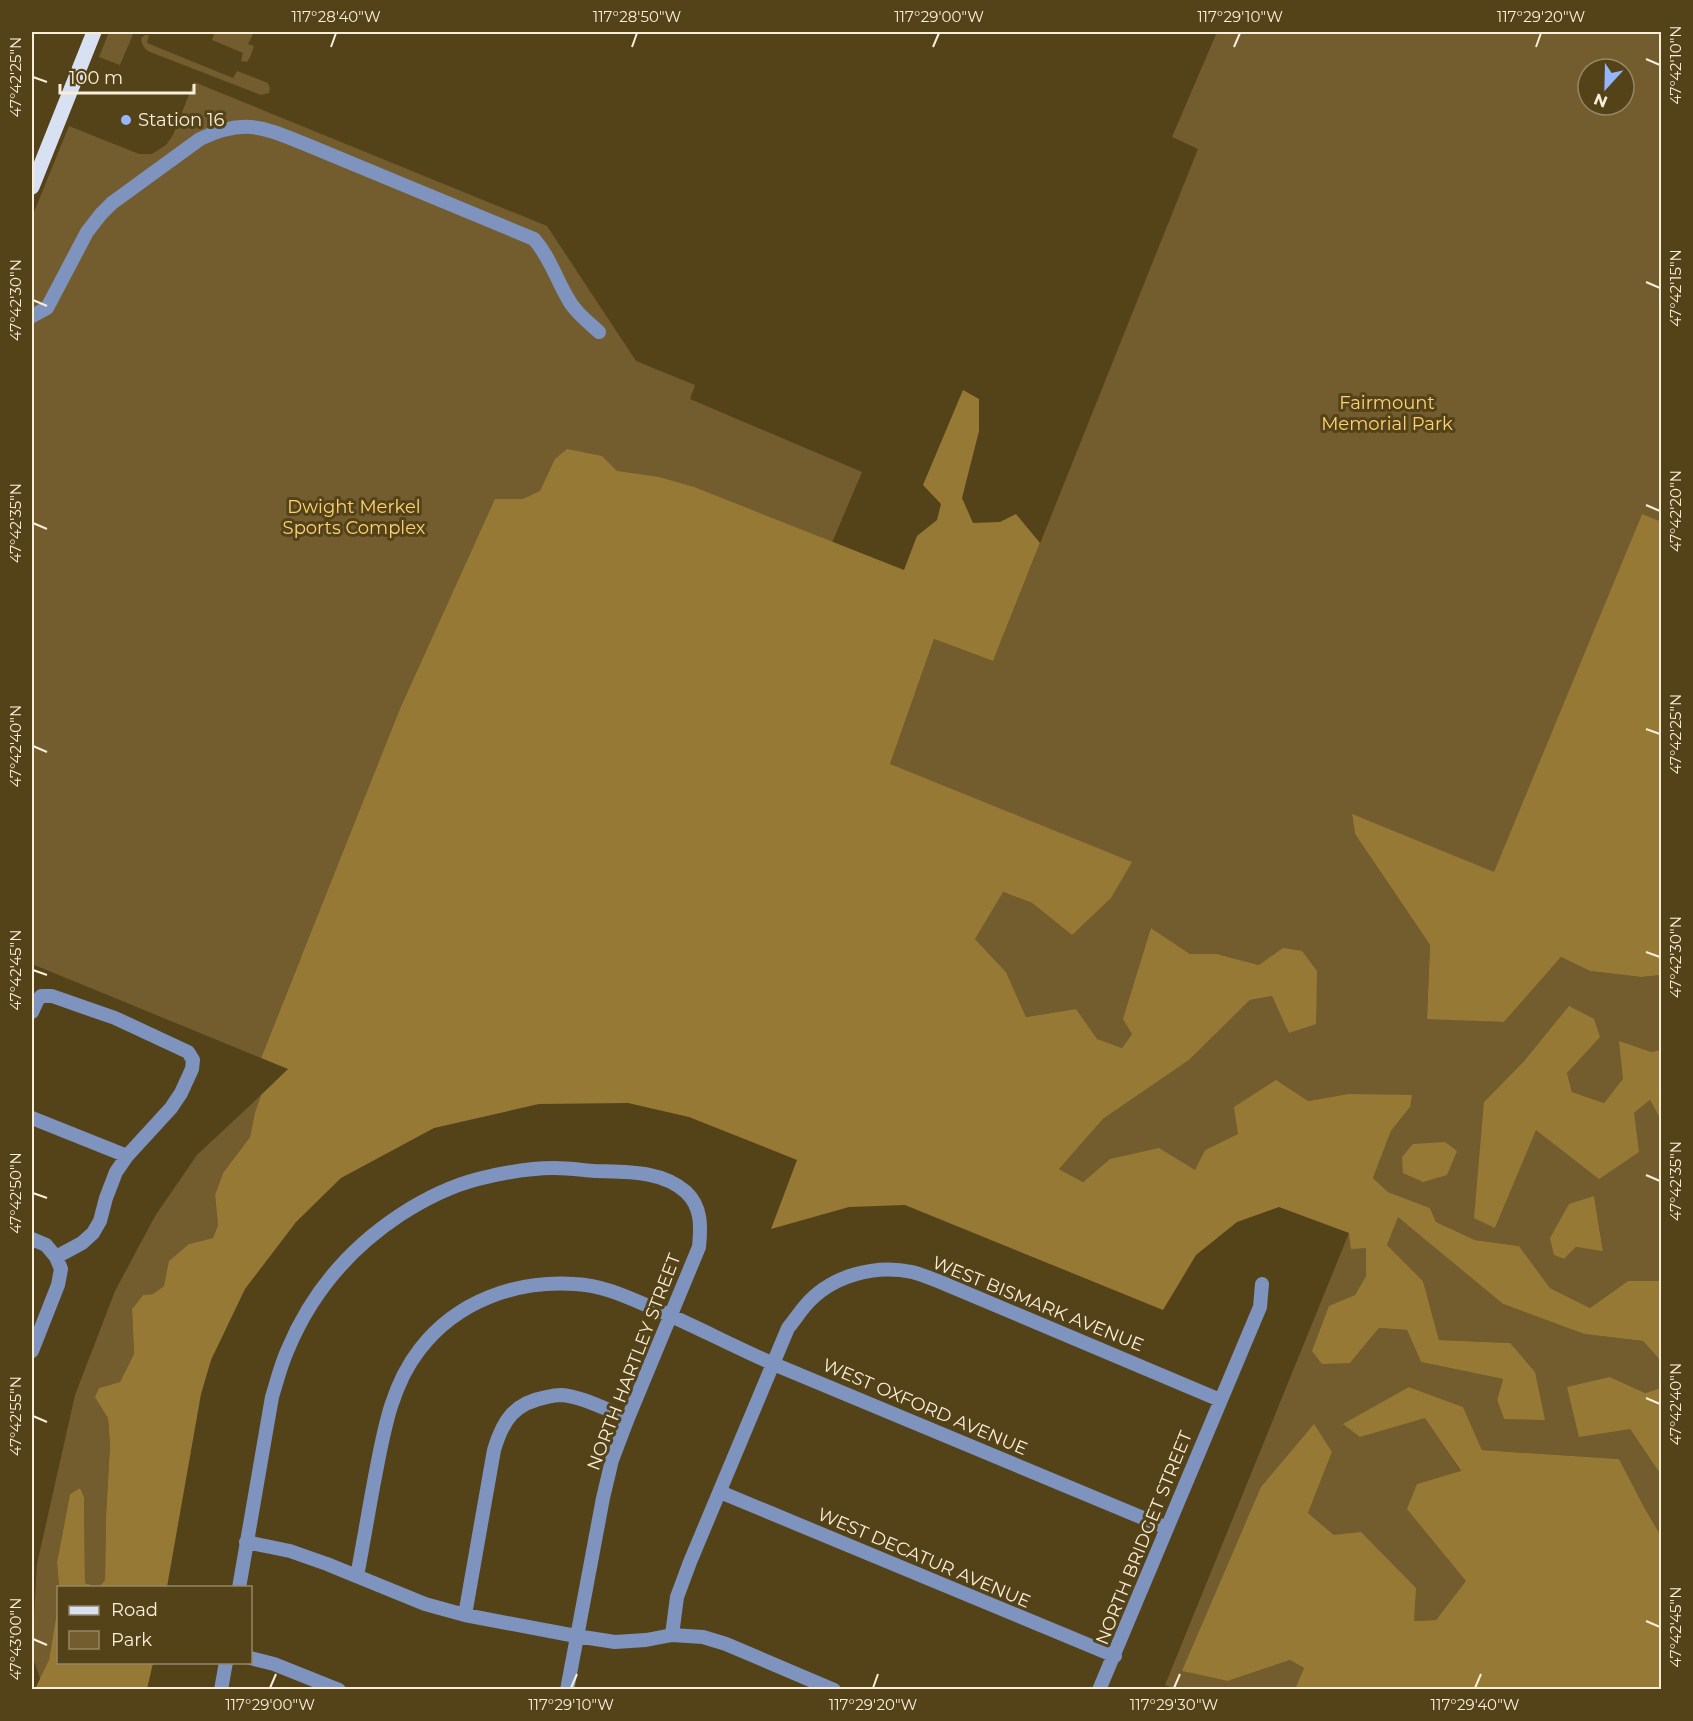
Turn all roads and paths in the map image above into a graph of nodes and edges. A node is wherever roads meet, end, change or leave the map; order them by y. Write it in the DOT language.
graph roads {
  1 [pos="94,32"];
  2 [pos="36,164"];
  3 [pos="32,187"];
  4 [pos="32,316"];
  5 [pos="599,332"];
  6 [pos="32,1012"];
  7 [pos="32,1118"];
  8 [pos="126,1156"];
  9 [pos="32,1239"];
  10 [pos="56,1257"];
  11 [pos="1262,1284"];
  12 [pos="670,1315"];
  13 [pos="32,1351"];
  14 [pos="773,1364"];
  15 [pos="1220,1400"];
  16 [pos="628,1418"];
  17 [pos="720,1492"];
  18 [pos="1167,1528"];
  19 [pos="246,1542"];
  20 [pos="357,1576"];
  21 [pos="238,1586"];
  22 [pos="465,1615"];
  23 [pos="672,1635"];
  24 [pos="576,1636"];
  25 [pos="1115,1656"];
  26 [pos="252,1658"];
  27 [pos="226,1664"];
  28 [pos="221,1689"];
  29 [pos="339,1689"];
  30 [pos="567,1689"];
  31 [pos="834,1689"];
  32 [pos="1099,1689"];
  1 -- 2 [label="main road"];
  2 -- 3 [label="main road"];
  4 -- 5 [label="street"];
  6 -- 8 [label="street"];
  7 -- 8 [label="street"];
  8 -- 10 [label="street"];
  9 -- 10 [label="street"];
  10 -- 13 [label="street"];
  11 -- 15 [label="street, NORTH BRIDGET STREET"];
  12 -- 14 [label="street, WEST OXFORD AVENUE"];
  12 -- 16 [label="street, NORTH HARTLEY STREET"];
  12 -- 19 [label="street, NORTH HARTLEY STREET"];
  12 -- 20 [label="street, WEST OXFORD AVENUE"];
  14 -- 15 [label="street, WEST BISMARK AVENUE"];
  14 -- 17 [label="street, WEST BISMARK AVENUE"];
  14 -- 18 [label="street, WEST OXFORD AVENUE"];
  15 -- 18 [label="street, NORTH BRIDGET STREET"];
  16 -- 22 [label="street"];
  16 -- 24 [label="street, NORTH HARTLEY STREET"];
  17 -- 23 [label="street, WEST BISMARK AVENUE"];
  17 -- 25 [label="street, WEST DECATUR AVENUE"];
  18 -- 25 [label="street, NORTH BRIDGET STREET"];
  19 -- 20 [label="street"];
  19 -- 21 [label="street"];
  20 -- 22 [label="street"];
  22 -- 24 [label="street"];
  23 -- 24 [label="street"];
  23 -- 31 [label="street"];
  24 -- 30 [label="street, NORTH HARTLEY STREET"];
  25 -- 32 [label="street, NORTH BRIDGET STREET"];
  26 -- 29 [label="street"];
  27 -- 28 [label="street"];
}
